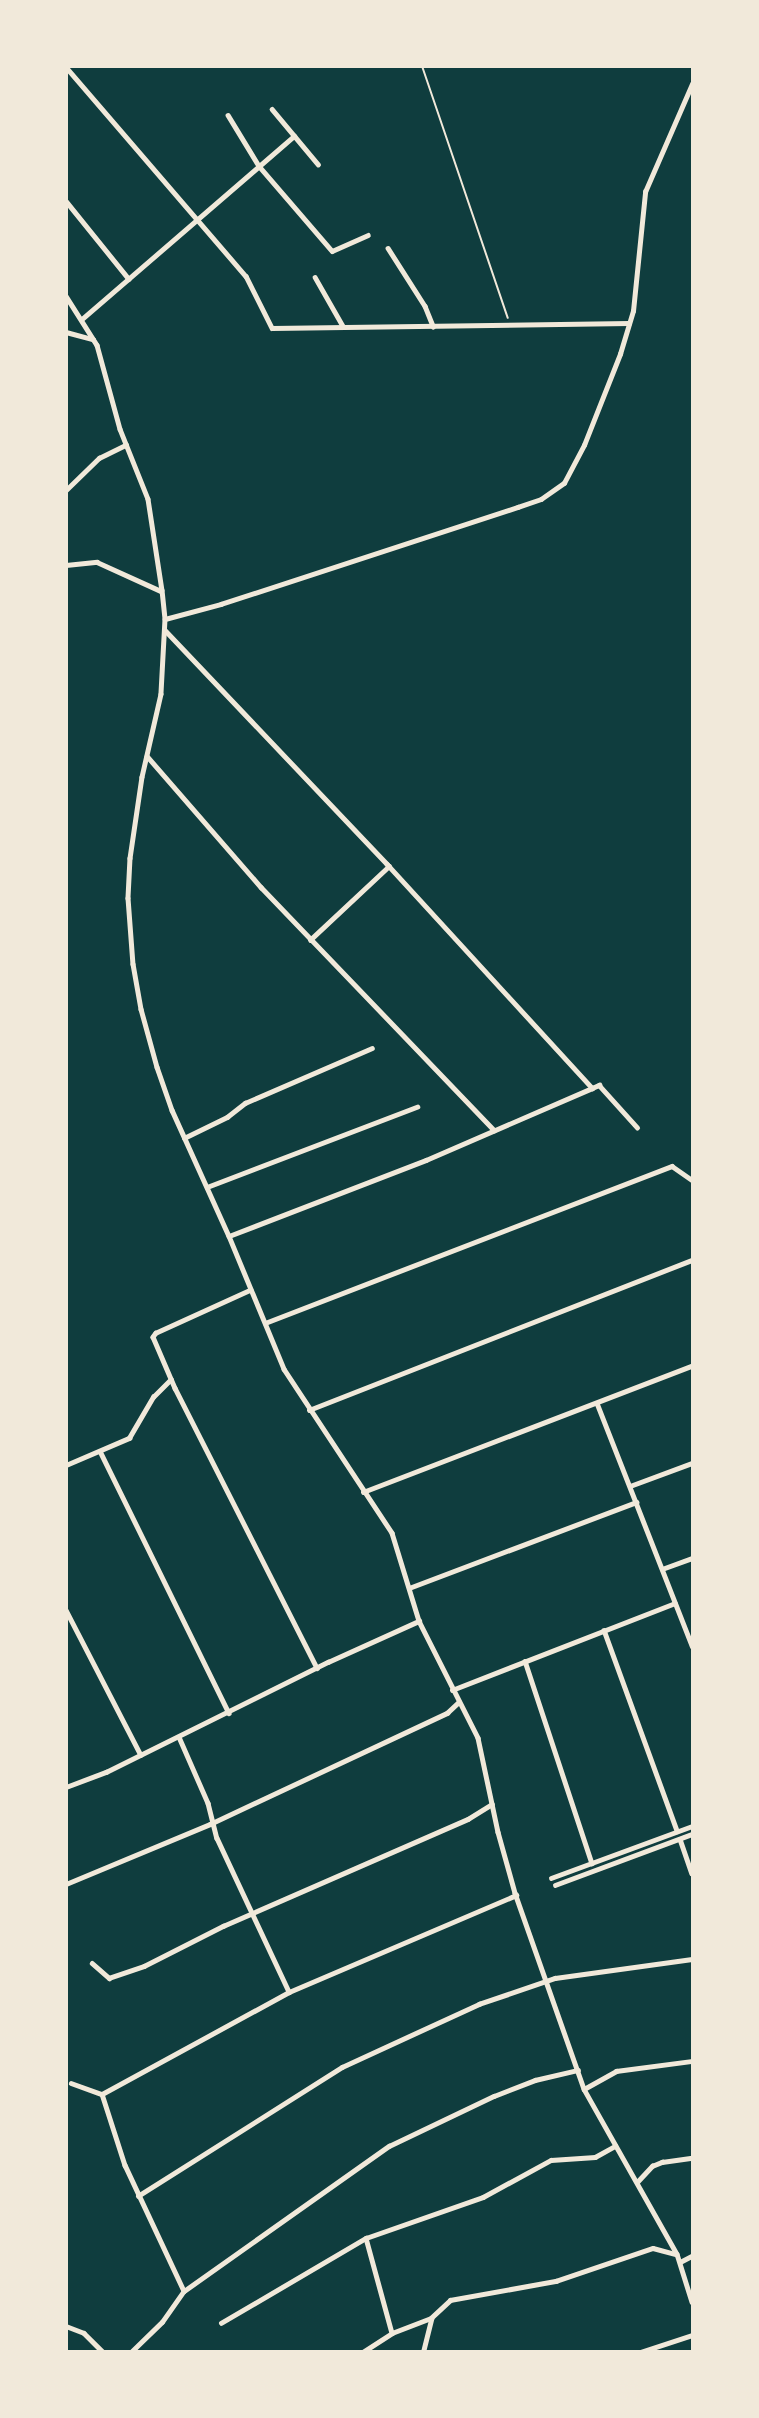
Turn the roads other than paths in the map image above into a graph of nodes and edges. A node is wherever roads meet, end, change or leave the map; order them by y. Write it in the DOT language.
graph roads {
  1 [pos="66,67"];
  2 [pos="692,84"];
  3 [pos="272,109"];
  4 [pos="228,115"];
  5 [pos="294,136"];
  6 [pos="318,164"];
  7 [pos="259,166"];
  8 [pos="66,201"];
  9 [pos="198,219"];
  10 [pos="368,235"];
  11 [pos="388,248"];
  12 [pos="315,276"];
  13 [pos="129,279"];
  14 [pos="66,296"];
  15 [pos="82,319"];
  16 [pos="629,323"];
  17 [pos="433,326"];
  18 [pos="344,327"];
  19 [pos="66,332"];
  20 [pos="93,339"];
  21 [pos="126,445"];
  22 [pos="66,490"];
  23 [pos="66,565"];
  24 [pos="162,591"];
  25 [pos="165,619"];
  26 [pos="165,630"];
  27 [pos="146,756"];
  28 [pos="389,866"];
  29 [pos="310,940"];
  30 [pos="372,1048"];
  31 [pos="592,1088"];
  32 [pos="416,1107"];
  33 [pos="637,1127"];
  34 [pos="494,1130"];
  35 [pos="184,1138"];
  36 [pos="692,1180"];
  37 [pos="207,1187"];
  38 [pos="229,1236"];
  39 [pos="692,1261"];
  40 [pos="251,1290"];
  41 [pos="265,1323"];
  42 [pos="692,1366"];
  43 [pos="171,1379"];
  44 [pos="597,1403"];
  45 [pos="309,1410"];
  46 [pos="100,1451"];
  47 [pos="692,1463"];
  48 [pos="66,1465"];
  49 [pos="630,1486"];
  50 [pos="363,1492"];
  51 [pos="636,1502"];
  52 [pos="692,1558"];
  53 [pos="662,1569"];
  54 [pos="409,1588"];
  55 [pos="676,1603"];
  56 [pos="66,1610"];
  57 [pos="419,1622"];
  58 [pos="604,1630"];
  59 [pos="692,1646"];
  60 [pos="525,1661"];
  61 [pos="317,1668"];
  62 [pos="452,1690"];
  63 [pos="459,1702"];
  64 [pos="229,1713"];
  65 [pos="178,1737"];
  66 [pos="141,1755"];
  67 [pos="66,1787"];
  68 [pos="492,1804"];
  69 [pos="214,1822"];
  70 [pos="692,1826"];
  71 [pos="677,1831"];
  72 [pos="692,1834"];
  73 [pos="680,1839"];
  74 [pos="592,1863"];
  75 [pos="692,1872"];
  76 [pos="551,1878"];
  77 [pos="66,1884"];
  78 [pos="555,1885"];
  79 [pos="516,1895"];
  80 [pos="252,1913"];
  81 [pos="692,1959"];
  82 [pos="92,1963"];
  83 [pos="547,1981"];
  84 [pos="289,1992"];
  85 [pos="692,2061"];
  86 [pos="578,2070"];
  87 [pos="71,2083"];
  88 [pos="584,2089"];
  89 [pos="102,2094"];
  90 [pos="615,2146"];
  91 [pos="692,2158"];
  92 [pos="638,2181"];
  93 [pos="138,2196"];
  94 [pos="366,2238"];
  95 [pos="677,2254"];
  96 [pos="692,2256"];
  97 [pos="680,2262"];
  98 [pos="184,2291"];
  99 [pos="692,2302"];
  100 [pos="431,2318"];
  101 [pos="221,2323"];
  102 [pos="419,2324"];
  103 [pos="66,2326"];
  104 [pos="428,2330"];
  105 [pos="392,2333"];
  106 [pos="692,2335"];
  107 [pos="103,2351"];
  108 [pos="131,2351"];
  109 [pos="363,2351"];
  110 [pos="423,2351"];
  111 [pos="641,2351"];
  1 -- 9 [label="street"];
  2 -- 16 [label="street"];
  3 -- 5 [label="street"];
  4 -- 7 [label="street"];
  5 -- 6 [label="street"];
  5 -- 7 [label="street"];
  7 -- 9 [label="street"];
  7 -- 10 [label="street"];
  8 -- 13 [label="street"];
  9 -- 13 [label="street"];
  9 -- 18 [label="street"];
  11 -- 17 [label="street"];
  12 -- 18 [label="street"];
  13 -- 15 [label="street"];
  14 -- 15 [label="street"];
  15 -- 20 [label="street"];
  16 -- 17 [label="street"];
  16 -- 25 [label="street"];
  17 -- 18 [label="street"];
  19 -- 20 [label="street"];
  20 -- 21 [label="street"];
  21 -- 22 [label="street"];
  21 -- 24 [label="street"];
  23 -- 24 [label="street"];
  24 -- 25 [label="street"];
  25 -- 26 [label="street"];
  26 -- 27 [label="street"];
  26 -- 28 [label="street"];
  27 -- 29 [label="street"];
  27 -- 35 [label="street"];
  28 -- 29 [label="street"];
  28 -- 31 [label="street"];
  29 -- 34 [label="street"];
  30 -- 35 [label="street"];
  31 -- 33 [label="street"];
  31 -- 34 [label="street"];
  32 -- 37 [label="street"];
  34 -- 38 [label="street"];
  35 -- 37 [label="street"];
  36 -- 41 [label="street"];
  37 -- 38 [label="street"];
  38 -- 40 [label="street"];
  39 -- 45 [label="street"];
  40 -- 41 [label="street"];
  40 -- 43 [label="street"];
  41 -- 45 [label="street"];
  42 -- 44 [label="street"];
  43 -- 46 [label="street"];
  43 -- 61 [label="street"];
  44 -- 49 [label="street"];
  44 -- 50 [label="street"];
  45 -- 50 [label="street"];
  46 -- 48 [label="street"];
  46 -- 64 [label="street"];
  47 -- 49 [label="street"];
  49 -- 51 [label="street"];
  50 -- 54 [label="street"];
  51 -- 53 [label="street"];
  51 -- 54 [label="street"];
  52 -- 53 [label="street"];
  53 -- 55 [label="street"];
  54 -- 57 [label="street"];
  55 -- 58 [label="street"];
  55 -- 59 [label="street"];
  56 -- 66 [label="street"];
  57 -- 61 [label="street"];
  57 -- 62 [label="street"];
  58 -- 60 [label="street"];
  58 -- 71 [label="street"];
  60 -- 62 [label="street"];
  60 -- 74 [label="street"];
  61 -- 64 [label="street"];
  62 -- 63 [label="street"];
  63 -- 68 [label="street"];
  63 -- 69 [label="street"];
  64 -- 65 [label="street"];
  65 -- 66 [label="street"];
  65 -- 69 [label="street"];
  66 -- 67 [label="street"];
  68 -- 79 [label="street"];
  68 -- 80 [label="street"];
  69 -- 77 [label="street"];
  69 -- 80 [label="street"];
  70 -- 71 [label="street"];
  71 -- 74 [label="street"];
  72 -- 73 [label="street"];
  73 -- 75 [label="street"];
  73 -- 78 [label="street"];
  74 -- 76 [label="street"];
  79 -- 83 [label="street"];
  79 -- 84 [label="street"];
  80 -- 82 [label="street"];
  80 -- 84 [label="street"];
  81 -- 83 [label="street"];
  83 -- 86 [label="street"];
  83 -- 93 [label="street"];
  84 -- 89 [label="street"];
  85 -- 88 [label="street"];
  86 -- 88 [label="street"];
  86 -- 98 [label="street"];
  87 -- 89 [label="street"];
  88 -- 90 [label="street"];
  89 -- 93 [label="street"];
  90 -- 92 [label="street"];
  90 -- 94 [label="street"];
  91 -- 92 [label="street"];
  92 -- 95 [label="street"];
  93 -- 98 [label="street"];
  94 -- 101 [label="street"];
  94 -- 105 [label="street"];
  95 -- 97 [label="street"];
  95 -- 100 [label="street"];
  96 -- 97 [label="street"];
  97 -- 99 [label="street"];
  98 -- 108 [label="street"];
  100 -- 102 [label="street"];
  100 -- 104 [label="street"];
  102 -- 104 [label="street"];
  102 -- 105 [label="street"];
  103 -- 107 [label="street"];
  104 -- 110 [label="street"];
  105 -- 109 [label="street"];
  106 -- 111 [label="street"];
}
